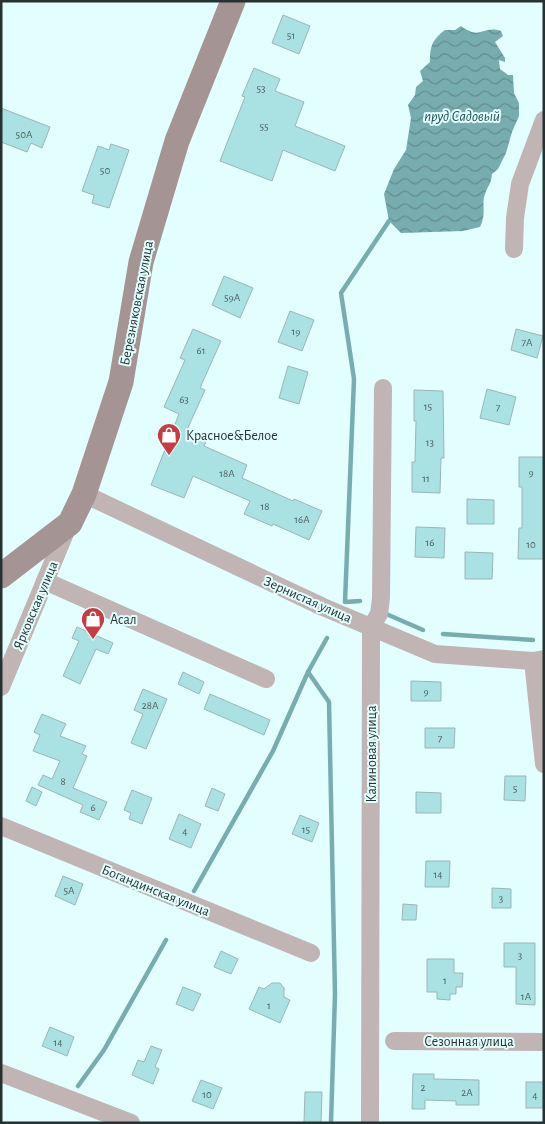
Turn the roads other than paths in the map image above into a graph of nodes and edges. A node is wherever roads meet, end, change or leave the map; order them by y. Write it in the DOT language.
graph roads {
  1 [pos="233,1"];
  2 [pos="544,120"];
  3 [pos="514,249"];
  4 [pos="384,388"];
  5 [pos="84,494"];
  6 [pos="70,523"];
  7 [pos="1,576"];
  8 [pos="45,581"];
  9 [pos="371,627"];
  10 [pos="538,660"];
  11 [pos="266,679"];
  12 [pos="1,687"];
  13 [pos="544,764"];
  14 [pos="1,826"];
  15 [pos="311,953"];
  16 [pos="394,1041"];
  17 [pos="544,1042"];
  18 [pos="1,1072"];
  19 [pos="130,1123"];
  20 [pos="370,1123"];
  1 -- 5 [label="street, Березняковская улица"];
  2 -- 3 [label="street"];
  4 -- 9 [label="street, Калиновая улица"];
  5 -- 6 [label="street, Березняковская улица"];
  5 -- 9 [label="street, Зернистая улица"];
  6 -- 7 [label="street, Березняковская улица"];
  6 -- 8 [label="street, Ярковская улица"];
  8 -- 11 [label="street"];
  8 -- 12 [label="street, Ярковская улица"];
  9 -- 10 [label="street, Зернистая улица"];
  9 -- 20 [label="street, Калиновая улица"];
  10 -- 13 [label="street"];
  14 -- 15 [label="street, Богандинская улица"];
  16 -- 17 [label="street, Сезонная улица"];
  18 -- 19 [label="street"];
}
